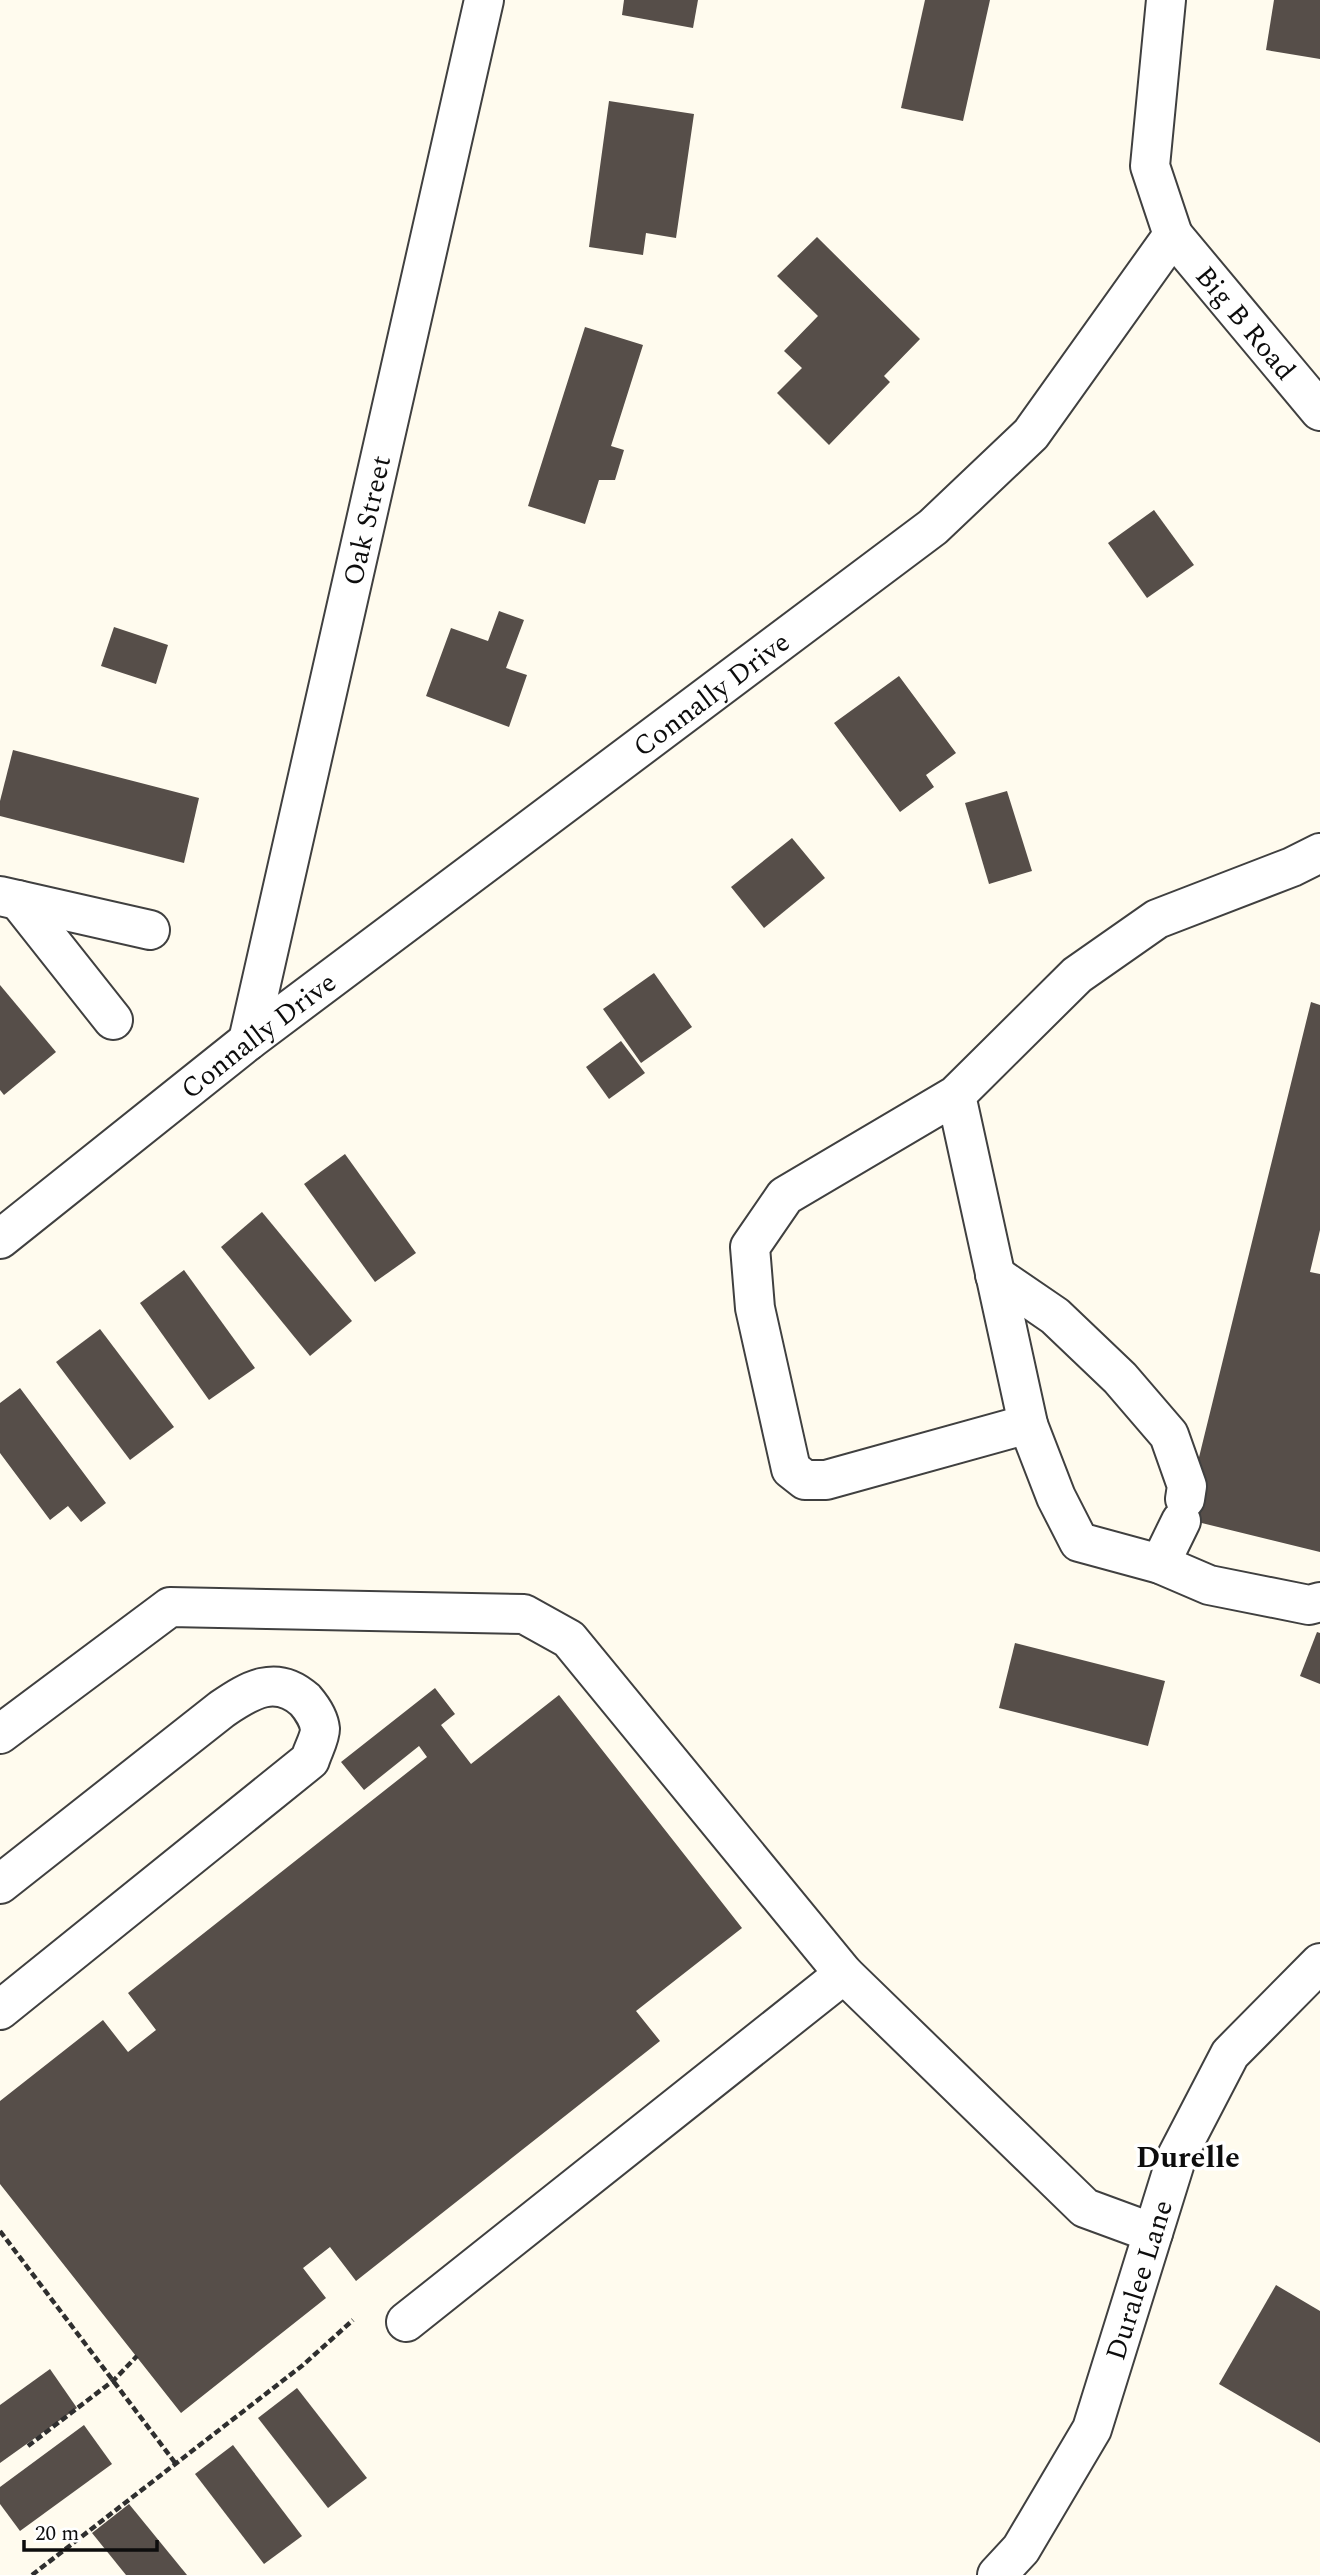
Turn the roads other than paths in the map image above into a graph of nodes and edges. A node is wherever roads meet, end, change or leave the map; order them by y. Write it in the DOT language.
graph roads {
  1 [pos="484,0"];
  2 [pos="1166,0"];
  3 [pos="1172,235"];
  4 [pos="1320,411"];
  5 [pos="1320,853"];
  6 [pos="9,898"];
  7 [pos="150,930"];
  8 [pos="113,1020"];
  9 [pos="248,1041"];
  10 [pos="956,1095"];
  11 [pos="0,1239"];
  12 [pos="995,1275"];
  13 [pos="1027,1422"];
  14 [pos="1160,1564"];
  15 [pos="1320,1602"];
  16 [pos="0,1734"];
  17 [pos="0,1884"];
  18 [pos="1320,1962"];
  19 [pos="844,1974"];
  20 [pos="0,2010"];
  21 [pos="1153,2233"];
  22 [pos="406,2322"];
  23 [pos="997,2575"];
  1 -- 9 [label="street, Oak Street"];
  2 -- 3 [label="street"];
  3 -- 4 [label="street, Big B Road"];
  3 -- 9 [label="street, Connally Drive"];
  5 -- 10 [label="street"];
  6 -- 7 [label="street"];
  6 -- 8 [label="street"];
  9 -- 11 [label="street, Connally Drive"];
  10 -- 12 [label="street"];
  10 -- 13 [label="street"];
  12 -- 13 [label="street"];
  12 -- 14 [label="street"];
  13 -- 14 [label="street"];
  14 -- 15 [label="street"];
  16 -- 19 [label="street"];
  17 -- 20 [label="street"];
  18 -- 21 [label="street, Duralee Lane"];
  19 -- 21 [label="street"];
  19 -- 22 [label="street"];
  21 -- 23 [label="street, Duralee Lane"];
}
